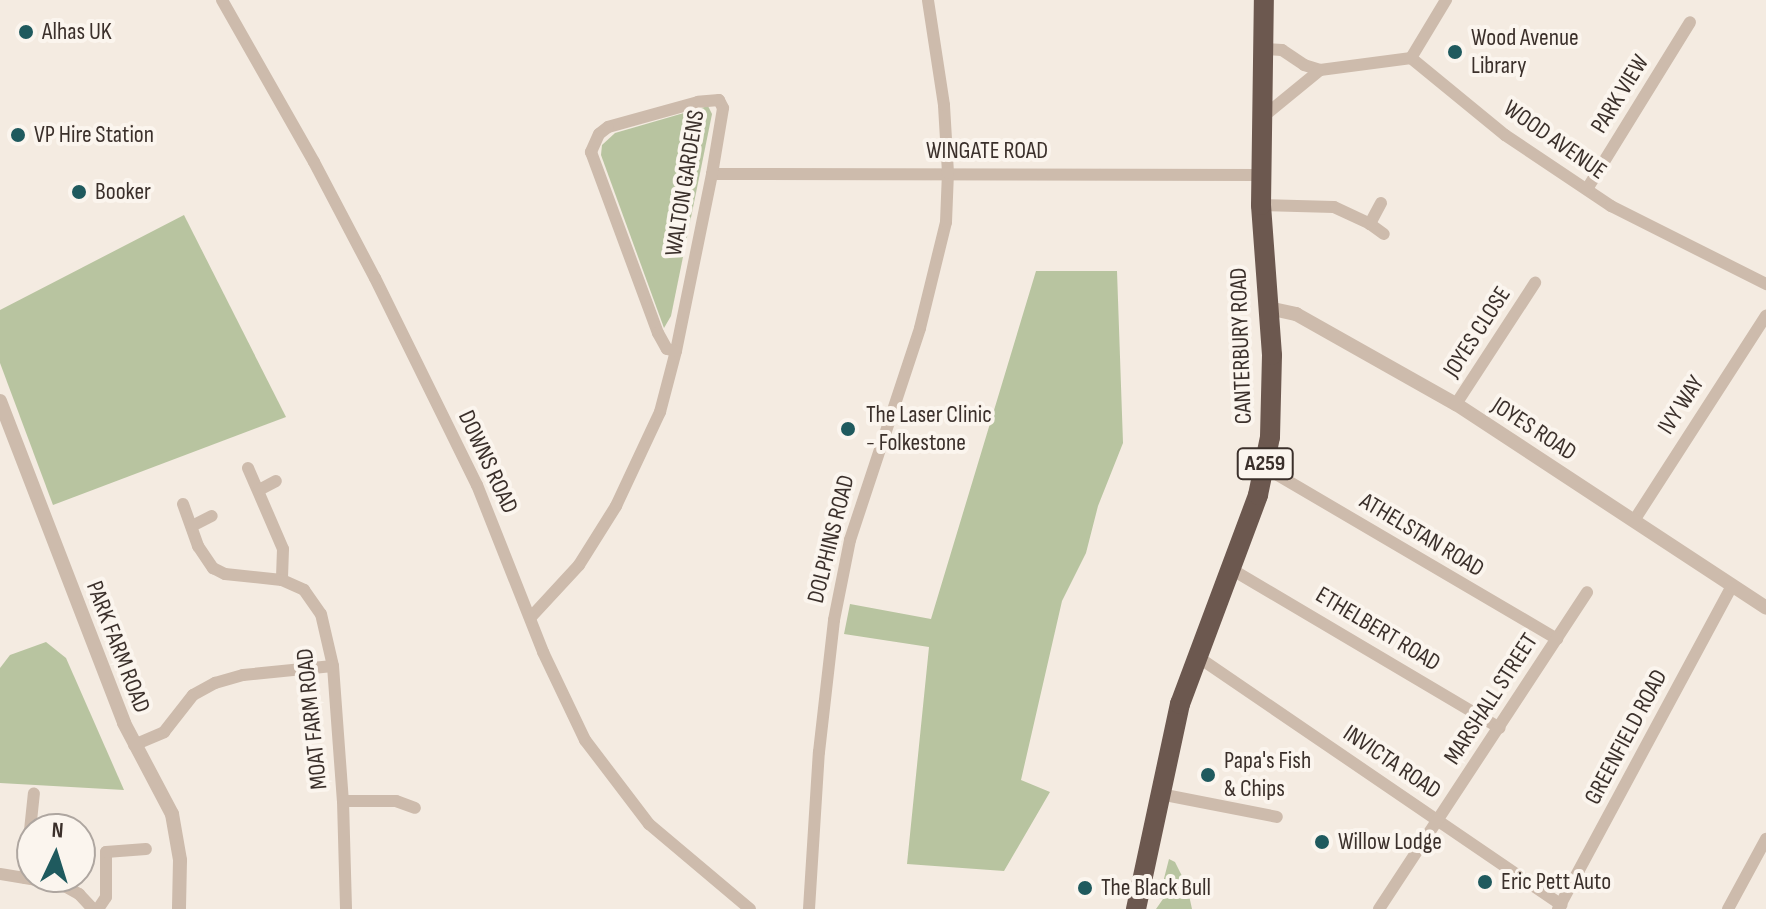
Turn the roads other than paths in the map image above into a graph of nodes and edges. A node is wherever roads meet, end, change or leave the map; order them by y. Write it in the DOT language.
graph roads {
  1 [pos="222,0"];
  2 [pos="928,0"];
  3 [pos="1264,0"];
  4 [pos="1446,0"];
  5 [pos="1690,22"];
  6 [pos="1265,49"];
  7 [pos="1411,58"];
  8 [pos="1320,70"];
  9 [pos="1265,115"];
  10 [pos="948,173"];
  11 [pos="712,174"];
  12 [pos="1262,175"];
  13 [pos="1587,189"];
  14 [pos="1381,203"];
  15 [pos="1261,205"];
  16 [pos="1370,224"];
  17 [pos="1384,234"];
  18 [pos="1535,283"];
  19 [pos="1766,284"];
  20 [pos="1268,308"];
  21 [pos="1766,316"];
  22 [pos="676,351"];
  23 [pos="0,401"];
  24 [pos="1456,404"];
  25 [pos="1264,467"];
  26 [pos="248,468"];
  27 [pos="276,481"];
  28 [pos="259,490"];
  29 [pos="183,504"];
  30 [pos="212,516"];
  31 [pos="1635,519"];
  32 [pos="192,526"];
  33 [pos="1231,569"];
  34 [pos="282,580"];
  35 [pos="1732,586"];
  36 [pos="1587,592"];
  37 [pos="1766,608"];
  38 [pos="531,617"];
  39 [pos="1557,639"];
  40 [pos="1198,657"];
  41 [pos="333,666"];
  42 [pos="1500,728"];
  43 [pos="134,745"];
  44 [pos="34,793"];
  45 [pos="1160,794"];
  46 [pos="343,801"];
  47 [pos="415,808"];
  48 [pos="32,813"];
  49 [pos="1277,817"];
  50 [pos="1437,820"];
  51 [pos="1766,839"];
  52 [pos="146,849"];
  53 [pos="77,893"];
  54 [pos="1560,907"];
  55 [pos="96,909"];
  56 [pos="179,909"];
  57 [pos="346,909"];
  58 [pos="750,909"];
  59 [pos="809,909"];
  60 [pos="1136,909"];
  61 [pos="1379,909"];
  62 [pos="1728,909"];
  1 -- 38 [label="street, DOWNS ROAD"];
  2 -- 10 [label="street, DOLPHINS ROAD"];
  3 -- 6 [label="highway, CANTERBURY ROAD / A259"];
  4 -- 7 [label="street"];
  5 -- 13 [label="street, PARK VIEW"];
  6 -- 8 [label="street"];
  6 -- 9 [label="highway, CANTERBURY ROAD / A259"];
  7 -- 8 [label="street"];
  7 -- 13 [label="street, WOOD AVENUE"];
  8 -- 9 [label="street"];
  9 -- 12 [label="highway, CANTERBURY ROAD / A259"];
  10 -- 11 [label="street, WINGATE ROAD"];
  10 -- 12 [label="street, WINGATE ROAD"];
  10 -- 59 [label="street, DOLPHINS ROAD"];
  11 -- 22 [label="street, WALTON GARDENS"];
  11 -- 22 [label="street, WALTON GARDENS"];
  12 -- 15 [label="highway, CANTERBURY ROAD / A259"];
  13 -- 19 [label="street, WOOD AVENUE"];
  14 -- 16 [label="street"];
  15 -- 16 [label="street"];
  15 -- 20 [label="highway, CANTERBURY ROAD / A259"];
  16 -- 17 [label="street"];
  18 -- 24 [label="street, JOYES CLOSE"];
  20 -- 24 [label="street, JOYES ROAD"];
  20 -- 25 [label="highway, CANTERBURY ROAD / A259"];
  21 -- 31 [label="street, IVY WAY"];
  22 -- 38 [label="street, WALTON GARDENS"];
  23 -- 43 [label="street, PARK FARM ROAD"];
  24 -- 31 [label="street, JOYES ROAD"];
  25 -- 33 [label="highway, CANTERBURY ROAD / A259"];
  25 -- 39 [label="street, ATHELSTAN ROAD"];
  26 -- 28 [label="street"];
  27 -- 28 [label="street"];
  28 -- 34 [label="street"];
  29 -- 32 [label="street, MOAT FARM ROAD"];
  30 -- 32 [label="street"];
  31 -- 35 [label="street, JOYES ROAD"];
  32 -- 34 [label="street, MOAT FARM ROAD"];
  33 -- 40 [label="highway, CANTERBURY ROAD / A259"];
  33 -- 42 [label="street, ETHELBERT ROAD"];
  34 -- 41 [label="street, MOAT FARM ROAD"];
  35 -- 37 [label="street, JOYES ROAD"];
  35 -- 54 [label="street, GREENFIELD ROAD"];
  36 -- 39 [label="street, MARSHALL STREET"];
  38 -- 58 [label="street, DOWNS ROAD"];
  39 -- 42 [label="street, MARSHALL STREET"];
  40 -- 45 [label="highway, CANTERBURY ROAD / A259"];
  40 -- 50 [label="street, INVICTA ROAD"];
  41 -- 43 [label="street"];
  41 -- 46 [label="street, MOAT FARM ROAD"];
  42 -- 50 [label="street, MARSHALL STREET"];
  43 -- 56 [label="street, PARK FARM ROAD"];
  44 -- 48 [label="street"];
  45 -- 49 [label="street"];
  45 -- 60 [label="highway, CANTERBURY ROAD / A259"];
  46 -- 47 [label="street, MOAT FARM ROAD"];
  46 -- 57 [label="street, MOAT FARM ROAD"];
  50 -- 54 [label="street, INVICTA ROAD"];
  50 -- 61 [label="street, MARSHALL STREET"];
  51 -- 62 [label="street"];
  52 -- 55 [label="street"];
  53 -- 55 [label="street"];
}
